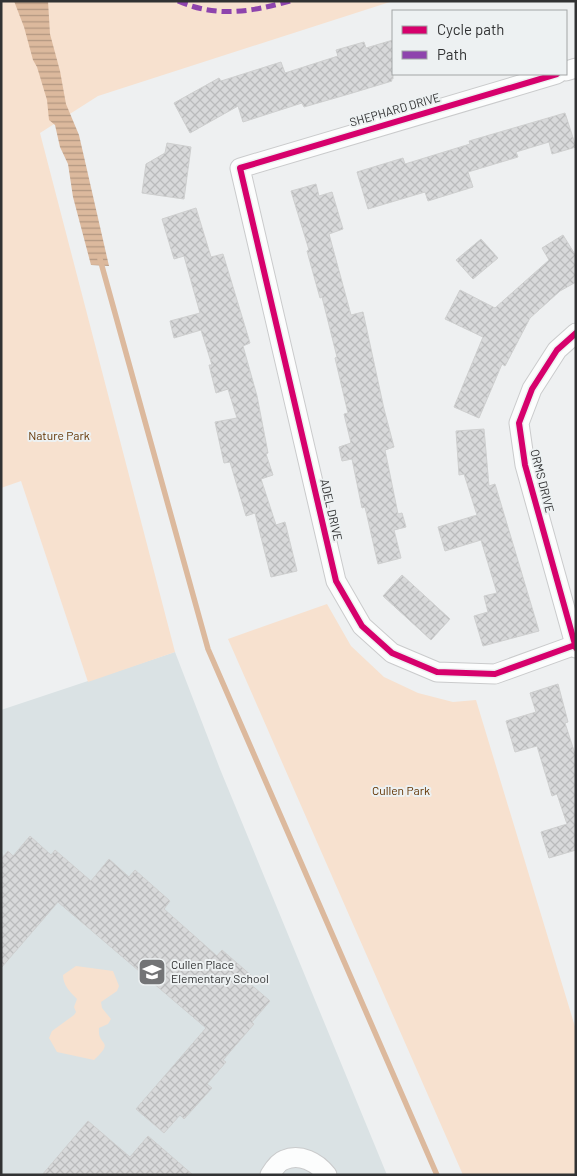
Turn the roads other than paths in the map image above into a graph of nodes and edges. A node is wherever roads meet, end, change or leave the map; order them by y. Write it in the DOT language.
graph roads {
  1 [pos="554,75"];
  2 [pos="240,168"];
  3 [pos="576,333"];
  4 [pos="575,646"];
  5 [pos="270,1175"];
  6 [pos="327,1175"];
  1 -- 2 [label="street, SHEPHARD DRIVE"];
  2 -- 4 [label="street, ADEL DRIVE"];
  3 -- 4 [label="street, ORMS DRIVE"];
  5 -- 6 [label="street"];
}
